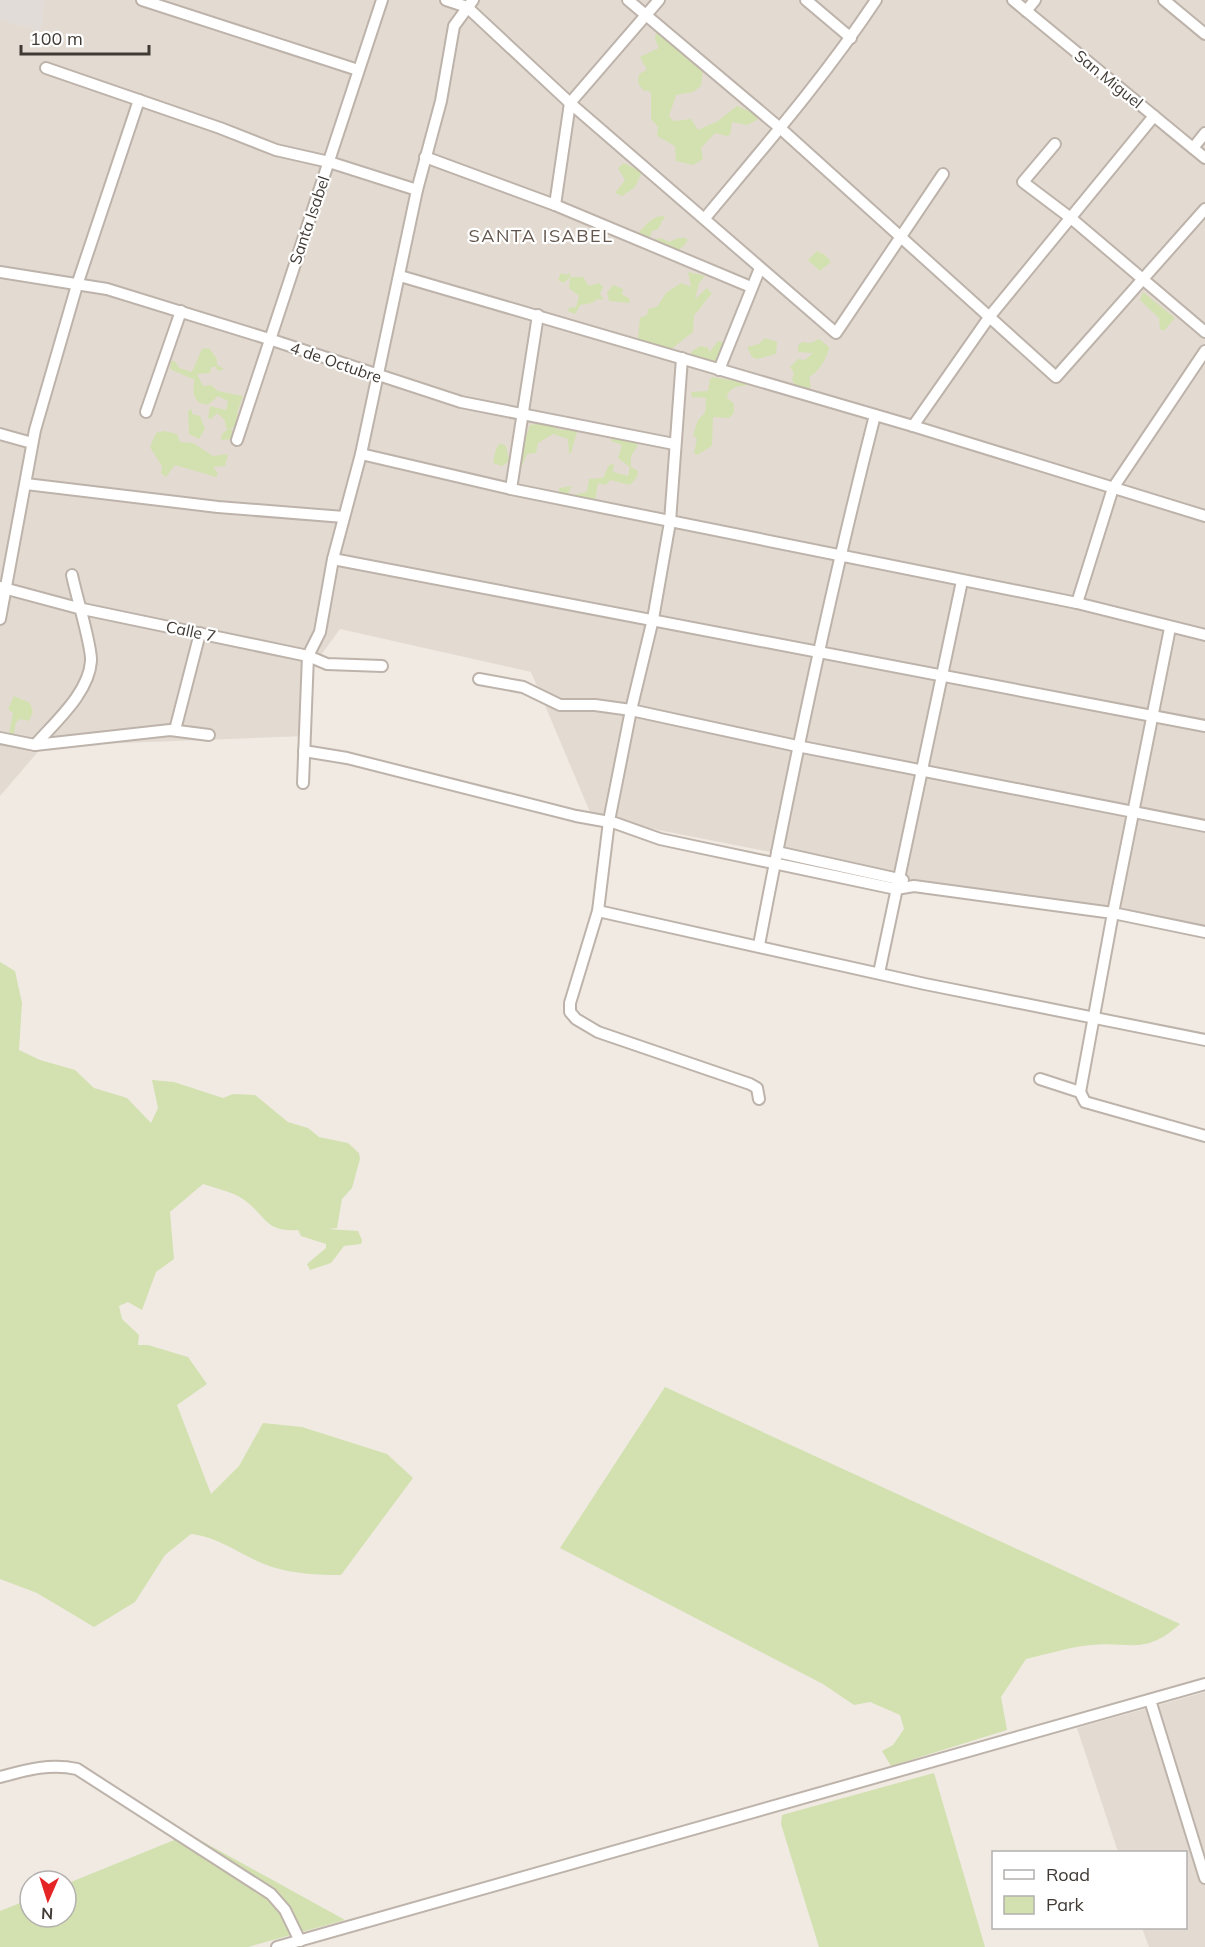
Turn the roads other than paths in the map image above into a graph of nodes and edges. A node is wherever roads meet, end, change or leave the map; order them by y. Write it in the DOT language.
graph roads {
  1 [pos="142,0"];
  2 [pos="382,0"];
  3 [pos="446,0"];
  4 [pos="628,0"];
  5 [pos="658,0"];
  6 [pos="806,0"];
  7 [pos="876,0"];
  8 [pos="1013,0"];
  9 [pos="1035,0"];
  10 [pos="1164,0"];
  11 [pos="470,4"];
  12 [pos="1026,10"];
  13 [pos="645,15"];
  14 [pos="1205,34"];
  15 [pos="851,38"];
  16 [pos="46,68"];
  17 [pos="358,70"];
  18 [pos="139,100"];
  19 [pos="570,103"];
  20 [pos="1154,116"];
  21 [pos="780,128"];
  22 [pos="1205,133"];
  23 [pos="1055,144"];
  24 [pos="1193,148"];
  25 [pos="425,157"];
  26 [pos="1205,158"];
  27 [pos="329,162"];
  28 [pos="943,174"];
  29 [pos="417,190"];
  30 [pos="555,205"];
  31 [pos="1205,209"];
  32 [pos="705,218"];
  33 [pos="1072,219"];
  34 [pos="901,236"];
  35 [pos="760,268"];
  36 [pos="0,272"];
  37 [pos="400,276"];
  38 [pos="1144,279"];
  39 [pos="77,285"];
  40 [pos="751,287"];
  41 [pos="181,311"];
  42 [pos="538,315"];
  43 [pos="990,316"];
  44 [pos="1205,332"];
  45 [pos="269,339"];
  46 [pos="1205,351"];
  47 [pos="682,358"];
  48 [pos="719,370"];
  49 [pos="378,377"];
  50 [pos="146,412"];
  51 [pos="522,415"];
  52 [pos="875,415"];
  53 [pos="914,426"];
  54 [pos="0,434"];
  55 [pos="237,440"];
  56 [pos="32,443"];
  57 [pos="674,444"];
  58 [pos="360,454"];
  59 [pos="26,484"];
  60 [pos="1113,488"];
  61 [pos="510,489"];
  62 [pos="1205,516"];
  63 [pos="344,517"];
  64 [pos="670,522"];
  65 [pos="839,554"];
  66 [pos="333,559"];
  67 [pos="72,575"];
  68 [pos="962,581"];
  69 [pos="3,588"];
  70 [pos="1077,603"];
  71 [pos="78,608"];
  72 [pos="0,619"];
  73 [pos="654,619"];
  74 [pos="1170,628"];
  75 [pos="200,633"];
  76 [pos="1205,635"];
  77 [pos="818,652"];
  78 [pos="308,657"];
  79 [pos="382,666"];
  80 [pos="940,674"];
  81 [pos="479,679"];
  82 [pos="631,710"];
  83 [pos="1152,717"];
  84 [pos="1205,726"];
  85 [pos="175,730"];
  86 [pos="209,735"];
  87 [pos="0,738"];
  88 [pos="35,745"];
  89 [pos="797,746"];
  90 [pos="304,751"];
  91 [pos="923,769"];
  92 [pos="303,783"];
  93 [pos="1132,811"];
  94 [pos="609,821"];
  95 [pos="1205,826"];
  96 [pos="776,857"];
  97 [pos="898,883"];
  98 [pos="598,911"];
  99 [pos="1113,913"];
  100 [pos="1205,932"];
  101 [pos="759,945"];
  102 [pos="879,973"];
  103 [pos="1092,1019"];
  104 [pos="1205,1040"];
  105 [pos="1040,1079"];
  106 [pos="1080,1092"];
  107 [pos="759,1099"];
  108 [pos="1205,1136"];
  109 [pos="1205,1684"];
  110 [pos="1150,1700"];
  111 [pos="0,1777"];
  112 [pos="1205,1878"];
  113 [pos="300,1941"];
  114 [pos="277,1947"];
  1 -- 17 [label="street"];
  2 -- 17 [label="street, Santa Isabel"];
  3 -- 11 [label="street"];
  4 -- 13 [label="street"];
  5 -- 13 [label="street"];
  6 -- 15 [label="street"];
  7 -- 15 [label="street"];
  8 -- 12 [label="street, San Miguel"];
  9 -- 12 [label="street"];
  10 -- 14 [label="street"];
  11 -- 19 [label="street"];
  11 -- 25 [label="street"];
  12 -- 20 [label="street, San Miguel"];
  13 -- 19 [label="street"];
  13 -- 21 [label="street"];
  15 -- 21 [label="street"];
  16 -- 18 [label="street"];
  17 -- 27 [label="street, Santa Isabel"];
  18 -- 27 [label="street"];
  18 -- 39 [label="street"];
  19 -- 30 [label="street"];
  19 -- 32 [label="street"];
  20 -- 24 [label="street, San Miguel"];
  20 -- 33 [label="street"];
  21 -- 32 [label="street"];
  21 -- 34 [label="street"];
  22 -- 24 [label="street"];
  23 -- 33 [label="street"];
  24 -- 26 [label="street, San Miguel"];
  25 -- 29 [label="street"];
  25 -- 30 [label="street"];
  27 -- 29 [label="street"];
  27 -- 45 [label="street, Santa Isabel"];
  28 -- 34 [label="street"];
  29 -- 37 [label="street"];
  30 -- 40 [label="street"];
  31 -- 38 [label="street"];
  32 -- 35 [label="street"];
  33 -- 38 [label="street"];
  33 -- 43 [label="street"];
  34 -- 35 [label="street"];
  34 -- 43 [label="street"];
  35 -- 40 [label="street"];
  36 -- 39 [label="street, 4 de Octubre"];
  37 -- 42 [label="street"];
  37 -- 49 [label="street"];
  38 -- 43 [label="street"];
  38 -- 44 [label="street"];
  39 -- 41 [label="street, 4 de Octubre"];
  39 -- 56 [label="street"];
  40 -- 48 [label="street"];
  41 -- 45 [label="street, 4 de Octubre"];
  41 -- 50 [label="street"];
  42 -- 47 [label="street"];
  42 -- 51 [label="street"];
  43 -- 53 [label="street"];
  45 -- 49 [label="street, 4 de Octubre"];
  45 -- 55 [label="street, Santa Isabel"];
  46 -- 60 [label="street"];
  47 -- 48 [label="street"];
  47 -- 57 [label="street"];
  48 -- 52 [label="street"];
  49 -- 51 [label="street, 4 de Octubre"];
  49 -- 58 [label="street"];
  51 -- 57 [label="street, 4 de Octubre"];
  51 -- 61 [label="street"];
  52 -- 53 [label="street"];
  52 -- 65 [label="street"];
  53 -- 60 [label="street"];
  54 -- 56 [label="street"];
  56 -- 59 [label="street"];
  57 -- 64 [label="street"];
  58 -- 61 [label="street"];
  58 -- 63 [label="street"];
  59 -- 63 [label="street"];
  59 -- 69 [label="street"];
  60 -- 62 [label="street"];
  60 -- 70 [label="street"];
  61 -- 64 [label="street"];
  63 -- 66 [label="street"];
  64 -- 65 [label="street"];
  64 -- 73 [label="street"];
  65 -- 68 [label="street"];
  65 -- 77 [label="street"];
  66 -- 73 [label="street"];
  66 -- 78 [label="street"];
  67 -- 71 [label="street"];
  68 -- 70 [label="street"];
  68 -- 80 [label="street"];
  69 -- 71 [label="street, Calle 7"];
  69 -- 72 [label="street"];
  70 -- 74 [label="street"];
  71 -- 75 [label="street, Calle 7"];
  71 -- 88 [label="street"];
  73 -- 77 [label="street"];
  73 -- 82 [label="street"];
  74 -- 76 [label="street"];
  74 -- 83 [label="street"];
  75 -- 78 [label="street, Calle 7"];
  75 -- 85 [label="street"];
  77 -- 80 [label="street"];
  77 -- 89 [label="street"];
  78 -- 79 [label="street, Calle 7"];
  78 -- 90 [label="street"];
  80 -- 83 [label="street"];
  80 -- 91 [label="street"];
  81 -- 82 [label="street"];
  82 -- 89 [label="street"];
  82 -- 94 [label="street"];
  83 -- 84 [label="street"];
  83 -- 93 [label="street"];
  85 -- 86 [label="street"];
  85 -- 88 [label="street"];
  87 -- 88 [label="street"];
  89 -- 91 [label="street"];
  89 -- 96 [label="street"];
  90 -- 92 [label="street"];
  90 -- 94 [label="street"];
  91 -- 93 [label="street"];
  91 -- 97 [label="street"];
  93 -- 95 [label="street"];
  93 -- 99 [label="street"];
  94 -- 96 [label="street"];
  94 -- 98 [label="street"];
  96 -- 97 [label="street"];
  96 -- 101 [label="street"];
  97 -- 99 [label="street"];
  97 -- 102 [label="street"];
  98 -- 101 [label="street"];
  98 -- 107 [label="street"];
  99 -- 100 [label="street"];
  99 -- 103 [label="street"];
  101 -- 102 [label="street"];
  102 -- 103 [label="street"];
  103 -- 104 [label="street"];
  103 -- 106 [label="street"];
  105 -- 106 [label="street"];
  106 -- 108 [label="street"];
  109 -- 110 [label="street"];
  110 -- 112 [label="street"];
  110 -- 113 [label="street"];
  111 -- 113 [label="street"];
  113 -- 114 [label="street"];
}
